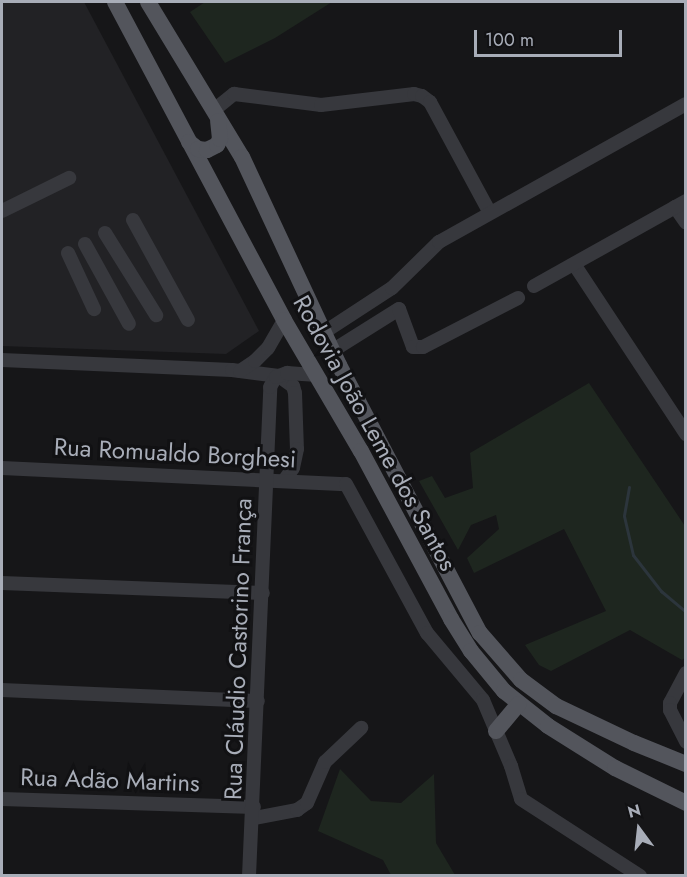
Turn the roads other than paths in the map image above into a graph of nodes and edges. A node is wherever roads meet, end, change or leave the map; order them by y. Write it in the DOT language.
graph roads {
  1 [pos="115,2"];
  2 [pos="148,2"];
  3 [pos="686,104"];
  4 [pos="214,110"];
  5 [pos="189,142"];
  6 [pos="69,178"];
  7 [pos="680,204"];
  8 [pos="2,211"];
  9 [pos="490,213"];
  10 [pos="133,220"];
  11 [pos="686,223"];
  12 [pos="105,233"];
  13 [pos="85,244"];
  14 [pos="68,253"];
  15 [pos="574,264"];
  16 [pos="534,286"];
  17 [pos="392,288"];
  18 [pos="518,298"];
  19 [pos="94,309"];
  20 [pos="399,309"];
  21 [pos="156,315"];
  22 [pos="188,320"];
  23 [pos="284,320"];
  24 [pos="129,324"];
  25 [pos="323,333"];
  26 [pos="332,351"];
  27 [pos="2,360"];
  28 [pos="240,371"];
  29 [pos="277,374"];
  30 [pos="314,375"];
  31 [pos="686,434"];
  32 [pos="2,468"];
  33 [pos="267,480"];
  34 [pos="284,481"];
  35 [pos="2,583"];
  36 [pos="263,593"];
  37 [pos="686,673"];
  38 [pos="2,690"];
  39 [pos="258,700"];
  40 [pos="519,704"];
  41 [pos="361,728"];
  42 [pos="496,731"];
  43 [pos="686,742"];
  44 [pos="686,764"];
  45 [pos="2,800"];
  46 [pos="686,802"];
  47 [pos="254,812"];
  48 [pos="249,876"];
  49 [pos="640,876"];
  1 -- 5 [label="main road, Rodovia João Leme dos Santos"];
  2 -- 4 [label="main road, Rodovia João Leme dos Santos"];
  3 -- 9 [label="street"];
  4 -- 5 [label="main road"];
  4 -- 9 [label="street"];
  4 -- 25 [label="main road, Rodovia João Leme dos Santos"];
  5 -- 23 [label="main road, Rodovia João Leme dos Santos"];
  6 -- 8 [label="street"];
  7 -- 11 [label="street"];
  7 -- 15 [label="street"];
  9 -- 17 [label="street"];
  10 -- 22 [label="street"];
  12 -- 21 [label="street"];
  13 -- 24 [label="street"];
  14 -- 19 [label="street"];
  15 -- 16 [label="street"];
  15 -- 31 [label="street"];
  17 -- 20 [label="street"];
  17 -- 25 [label="street"];
  18 -- 20 [label="street"];
  20 -- 26 [label="street"];
  23 -- 28 [label="street"];
  23 -- 30 [label="main road, Rodovia João Leme dos Santos"];
  25 -- 26 [label="main road, Rodovia João Leme dos Santos"];
  26 -- 44 [label="main road, Rodovia João Leme dos Santos"];
  27 -- 28 [label="street"];
  28 -- 29 [label="street"];
  29 -- 30 [label="street"];
  29 -- 33 [label="street, Rua Cláudio Castorino França"];
  29 -- 34 [label="street"];
  30 -- 40 [label="main road, Rodovia João Leme dos Santos"];
  32 -- 33 [label="street, Rua Romualdo Borghesi"];
  33 -- 34 [label="street, Rua Romualdo Borghesi"];
  33 -- 36 [label="street, Rua Cláudio Castorino França"];
  34 -- 42 [label="street, Rua Romualdo Borghesi"];
  35 -- 36 [label="street"];
  36 -- 39 [label="street, Rua Cláudio Castorino França"];
  37 -- 43 [label="street"];
  38 -- 39 [label="street"];
  39 -- 47 [label="street, Rua Cláudio Castorino França"];
  40 -- 42 [label="main road"];
  40 -- 46 [label="main road, Rodovia João Leme dos Santos"];
  41 -- 47 [label="street, Rua Adão Martins"];
  42 -- 49 [label="street"];
  45 -- 47 [label="street, Rua Adão Martins"];
  47 -- 48 [label="street, Rua Cláudio Castorino França"];
}
